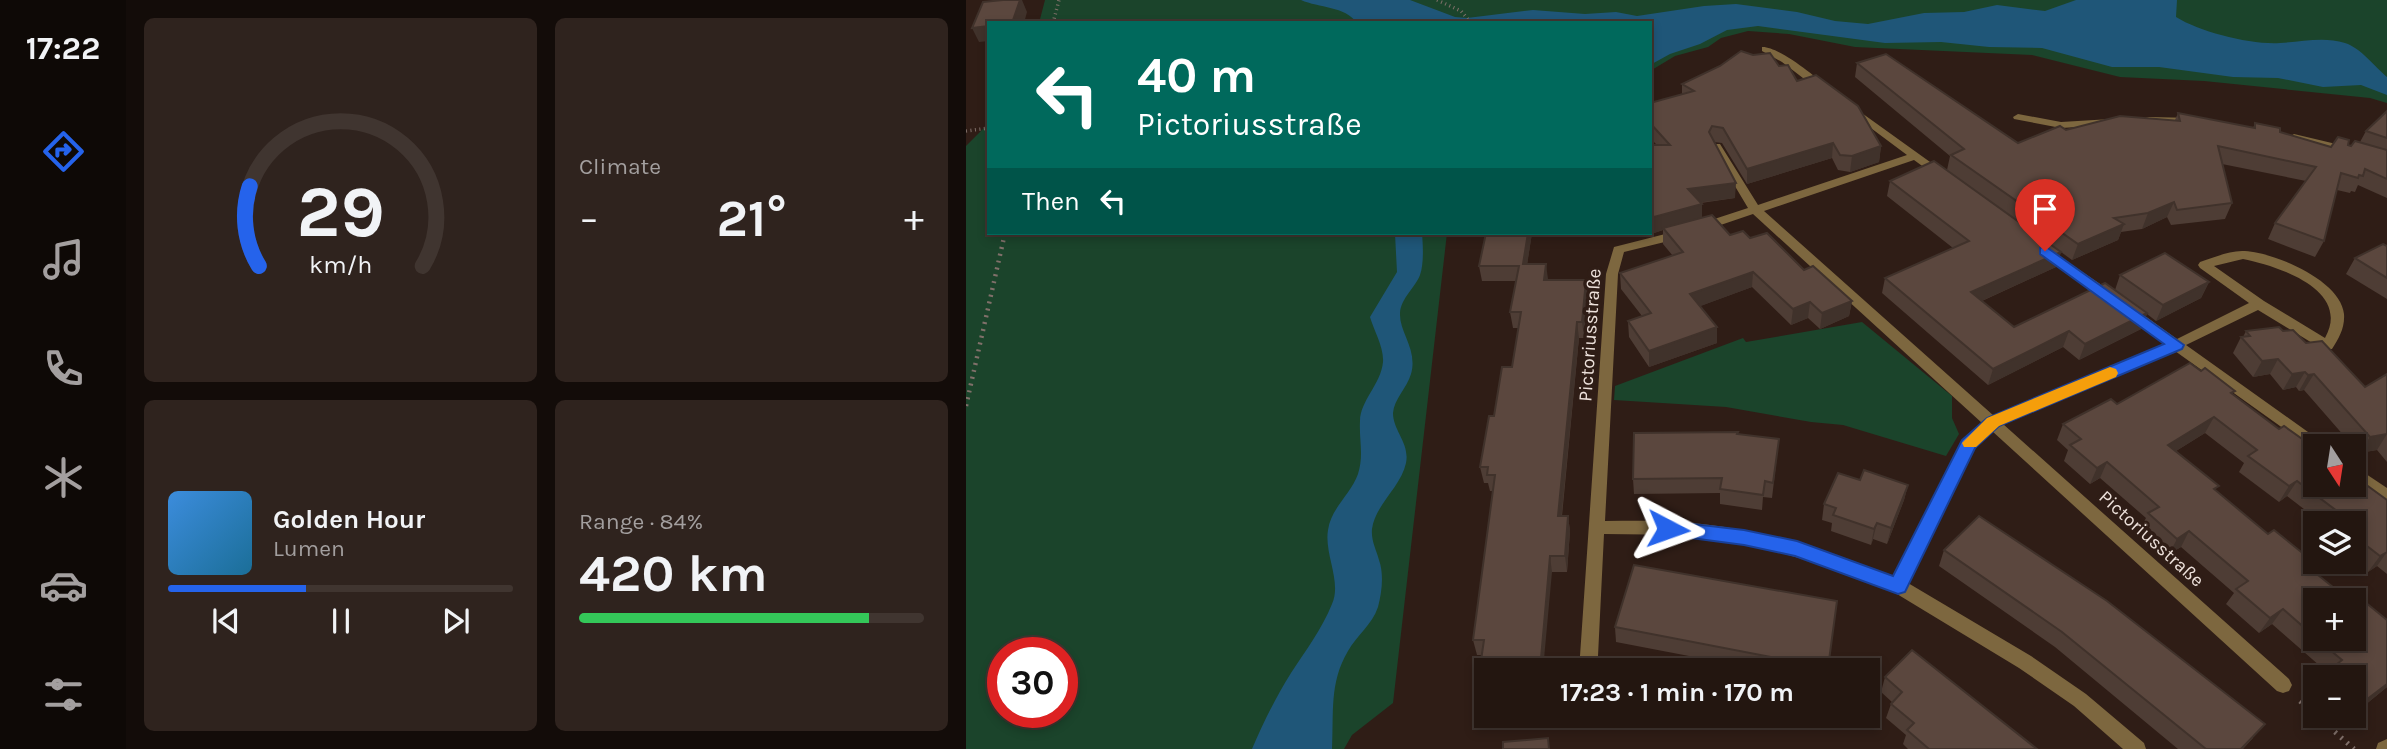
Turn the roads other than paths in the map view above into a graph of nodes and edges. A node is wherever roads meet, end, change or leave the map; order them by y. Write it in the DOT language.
graph roads {
  1 [pos="1765,48"];
  2 [pos="2018,117"];
  3 [pos="2205,122"];
  4 [pos="2276,133"];
  5 [pos="1716,146"];
  6 [pos="2358,152"];
  7 [pos="1914,156"];
  8 [pos="1947,180"];
  9 [pos="1757,211"];
  10 [pos="2034,243"];
  11 [pos="2259,304"];
  12 [pos="2176,345"];
  13 [pos="1993,422"];
  14 [pos="2303,436"];
  15 [pos="2366,481"];
  16 [pos="2387,496"];
  17 [pos="1598,527"];
  18 [pos="1898,586"];
  19 [pos="1589,656"];
  20 [pos="2283,685"];
  21 [pos="2137,749"];
  1 -- 7 [label="street"];
  2 -- 3 [label="street"];
  4 -- 6 [label="street"];
  5 -- 9 [label="street, Pictoriusstraße"];
  7 -- 8 [label="street"];
  7 -- 9 [label="street, Pictoriusstraße"];
  9 -- 13 [label="street, Pictoriusstraße"];
  9 -- 17 [label="street, Pictoriusstraße"];
  10 -- 12 [label="street"];
  11 -- 11 [label="street"];
  11 -- 12 [label="street"];
  12 -- 13 [label="street"];
  12 -- 14 [label="street"];
  13 -- 18 [label="street"];
  13 -- 20 [label="street, Pictoriusstraße"];
  15 -- 16 [label="street"];
  17 -- 18 [label="street"];
  17 -- 19 [label="street, Pictoriusstraße"];
  18 -- 21 [label="street"];
}
